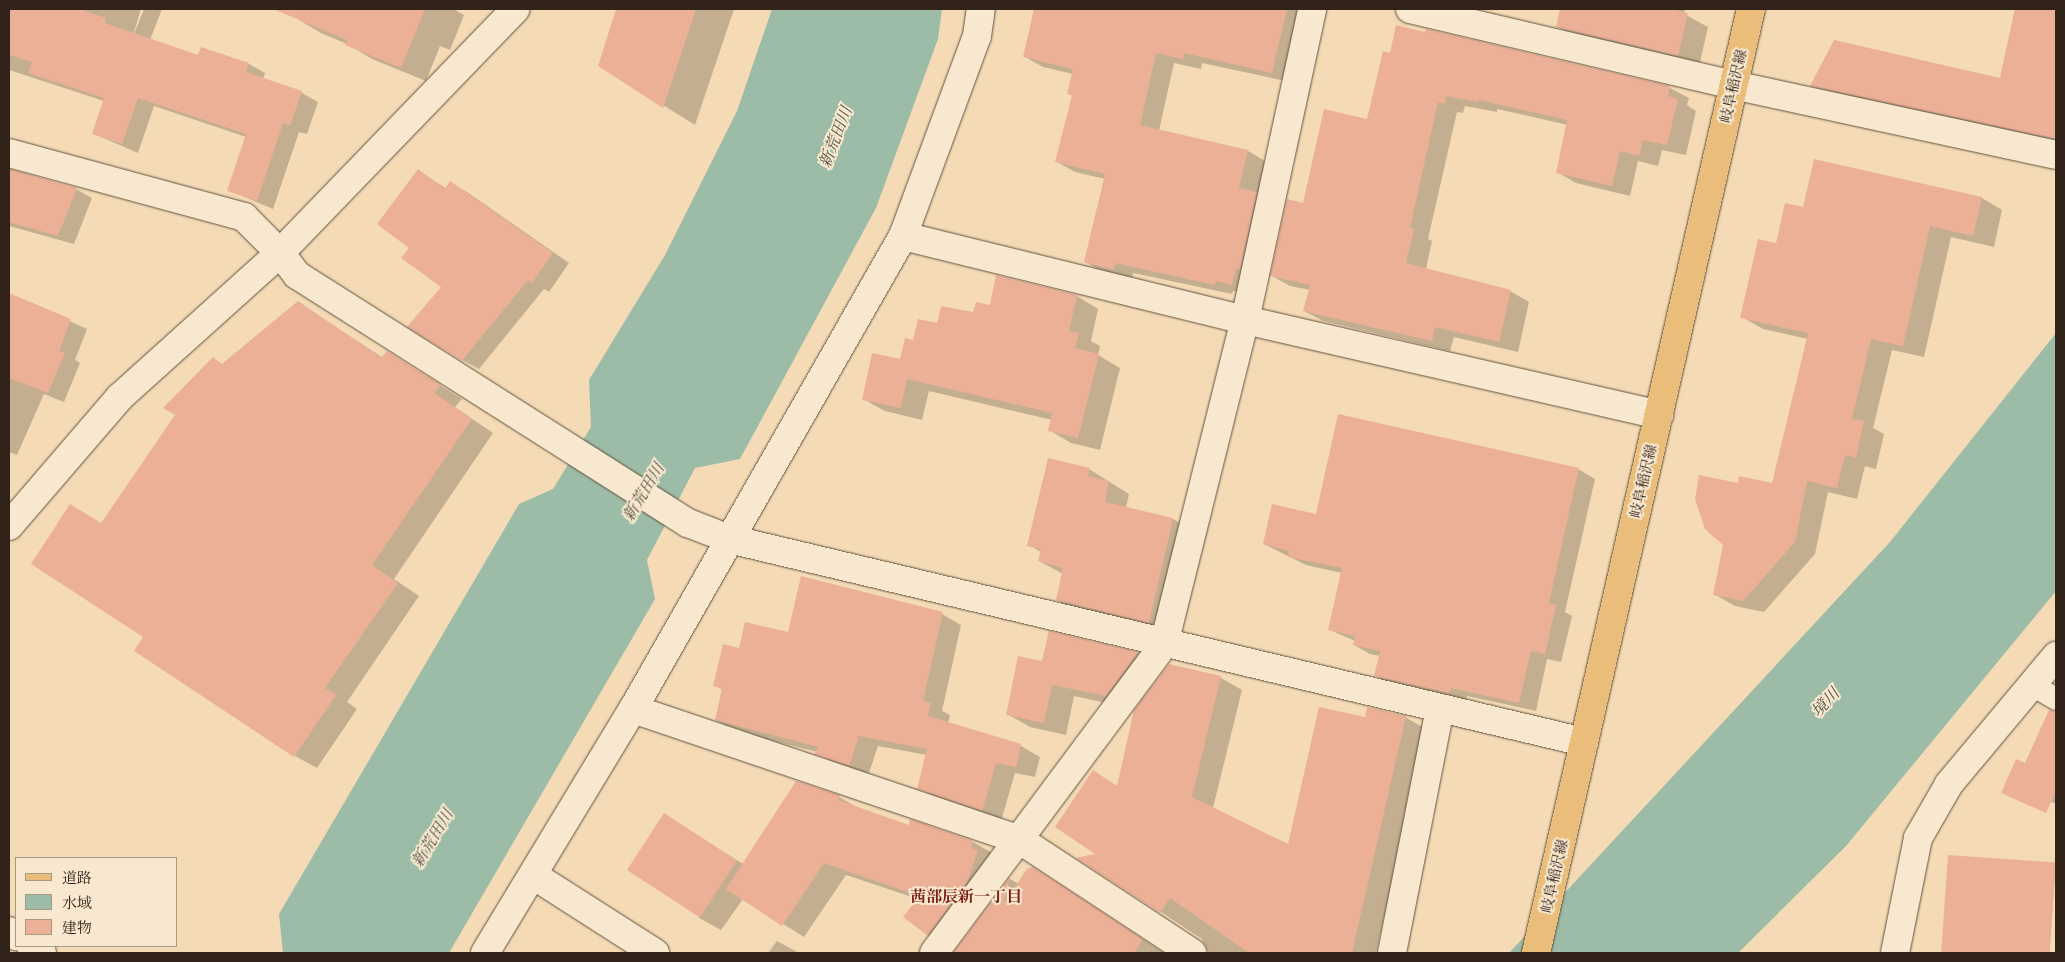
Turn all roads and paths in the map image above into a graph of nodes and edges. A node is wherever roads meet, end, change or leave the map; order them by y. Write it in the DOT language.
graph roads {
  1 [pos="982,9"];
  2 [pos="1312,9"];
  3 [pos="1410,9"];
  4 [pos="1751,9"];
  5 [pos="504,12"];
  6 [pos="1733,85"];
  7 [pos="9,153"];
  8 [pos="2056,155"];
  9 [pos="903,236"];
  10 [pos="280,253"];
  11 [pos="1245,320"];
  12 [pos="1659,414"];
  13 [pos="9,526"];
  14 [pos="729,539"];
  15 [pos="1164,644"];
  16 [pos="2056,656"];
  17 [pos="2032,685"];
  18 [pos="2056,699"];
  19 [pos="633,709"];
  20 [pos="1440,709"];
  21 [pos="1584,742"];
  22 [pos="1020,840"];
  23 [pos="533,875"];
  24 [pos="485,953"];
  25 [pos="655,953"];
  26 [pos="934,953"];
  27 [pos="1192,953"];
  28 [pos="1392,953"];
  29 [pos="1536,953"];
  30 [pos="1895,953"];
  1 -- 9 [label="street"];
  2 -- 11 [label="street"];
  3 -- 6 [label="street"];
  4 -- 6 [label="main road, 岐阜稲沢線"];
  5 -- 10 [label="street"];
  6 -- 8 [label="street"];
  6 -- 12 [label="main road, 岐阜稲沢線"];
  7 -- 10 [label="street"];
  9 -- 11 [label="street"];
  9 -- 14 [label="street"];
  10 -- 13 [label="street"];
  10 -- 14 [label="street"];
  11 -- 12 [label="street"];
  11 -- 15 [label="street"];
  12 -- 21 [label="main road, 岐阜稲沢線"];
  14 -- 15 [label="street"];
  14 -- 19 [label="street"];
  15 -- 20 [label="street"];
  15 -- 22 [label="street"];
  16 -- 17 [label="street"];
  17 -- 18 [label="lane"];
  17 -- 30 [label="street"];
  19 -- 22 [label="street"];
  19 -- 23 [label="street"];
  20 -- 21 [label="street"];
  20 -- 28 [label="street"];
  21 -- 29 [label="main road, 岐阜稲沢線"];
  22 -- 26 [label="street"];
  22 -- 27 [label="street"];
  23 -- 24 [label="street"];
  23 -- 25 [label="street"];
}
